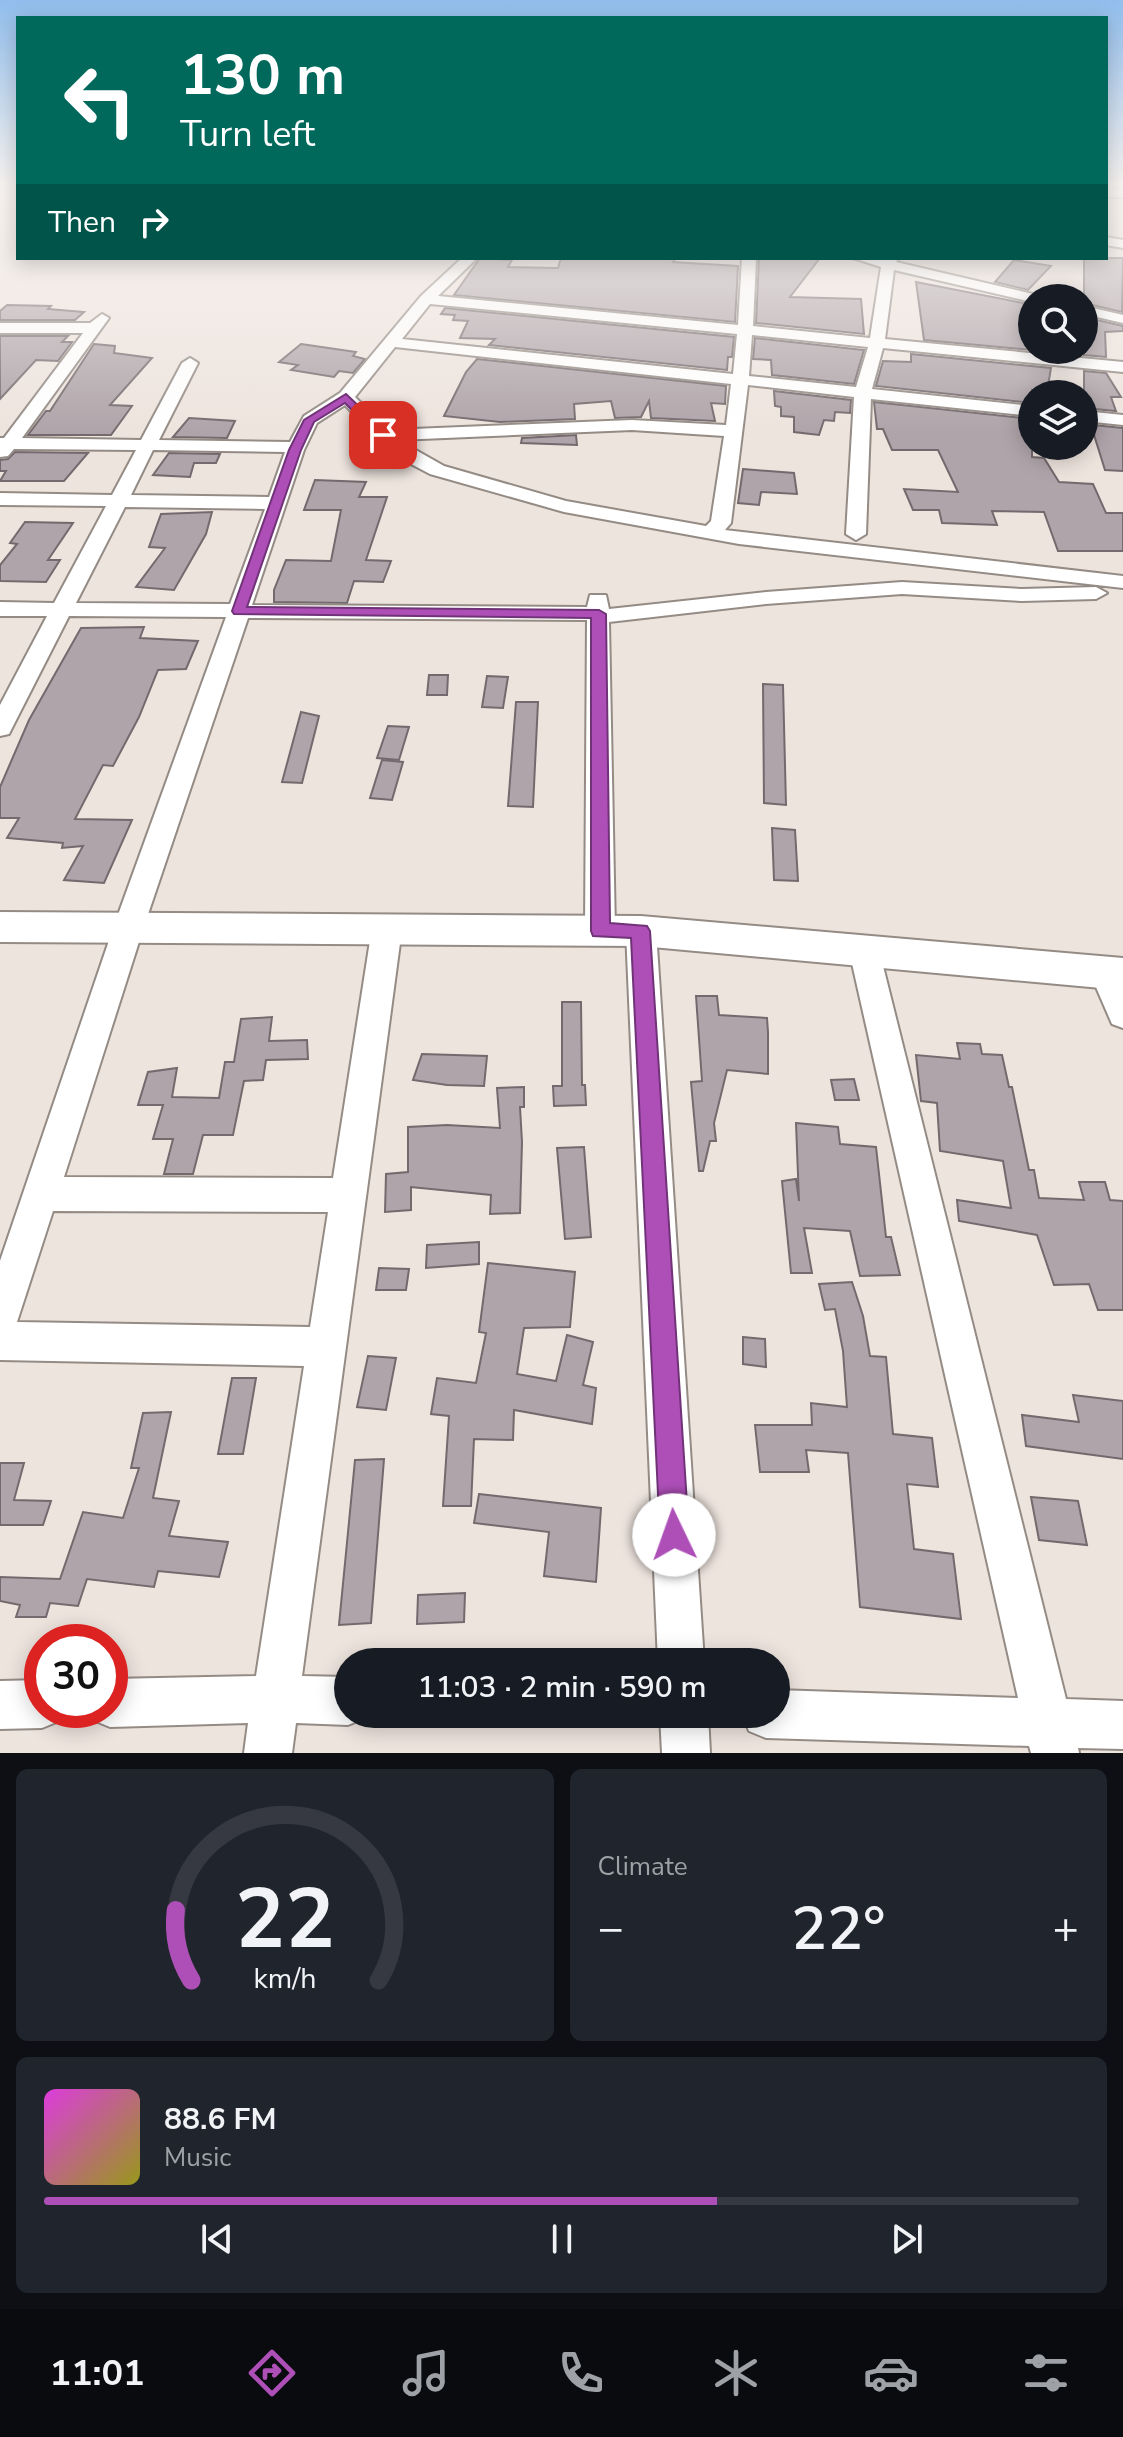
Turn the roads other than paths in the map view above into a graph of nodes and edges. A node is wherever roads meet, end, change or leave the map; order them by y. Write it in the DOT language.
graph roads {
  1 [pos="459,268"];
  2 [pos="749,268"];
  3 [pos="889,268"];
  4 [pos="916,268"];
  5 [pos="1018,294"];
  6 [pos="426,299"];
  7 [pos="1098,313"];
  8 [pos="1123,319"];
  9 [pos="0,328"];
  10 [pos="747,329"];
  11 [pos="391,342"];
  12 [pos="877,342"];
  13 [pos="190,363"];
  14 [pos="1123,367"];
  15 [pos="741,378"];
  16 [pos="863,392"];
  17 [pos="346,397"];
  18 [pos="1018,409"];
  19 [pos="1098,417"];
  20 [pos="1123,420"];
  21 [pos="734,431"];
  22 [pos="383,435"];
  23 [pos="147,445"];
  24 [pos="3,447"];
  25 [pos="297,447"];
  26 [pos="0,499"];
  27 [pos="118,501"];
  28 [pos="277,503"];
  29 [pos="710,533"];
  30 [pos="856,534"];
  31 [pos="1123,582"];
  32 [pos="1123,593"];
  33 [pos="0,609"];
  34 [pos="61,610"];
  35 [pos="599,610"];
  36 [pos="239,611"];
  37 [pos="0,728"];
  38 [pos="129,926"];
  39 [pos="0,927"];
  40 [pos="387,928"];
  41 [pos="600,931"];
  42 [pos="641,931"];
  43 [pos="864,950"];
  44 [pos="1113,972"];
  45 [pos="1123,1015"];
  46 [pos="41,1194"];
  47 [pos="348,1195"];
  48 [pos="0,1317"];
  49 [pos="0,1341"];
  50 [pos="327,1347"];
  51 [pos="680,1648"];
  52 [pos="276,1699"];
  53 [pos="334,1701"];
  54 [pos="128,1703"];
  55 [pos="24,1704"];
  56 [pos="0,1705"];
  57 [pos="790,1716"];
  58 [pos="1123,1725"];
  59 [pos="685,1728"];
  60 [pos="1052,1738"];
  61 [pos="268,1753"];
  62 [pos="686,1753"];
  1 -- 6 [label="street"];
  2 -- 10 [label="street"];
  3 -- 12 [label="street"];
  4 -- 5 [label="street"];
  6 -- 10 [label="street"];
  6 -- 11 [label="street"];
  7 -- 8 [label="street"];
  9 -- 24 [label="street"];
  10 -- 12 [label="street"];
  10 -- 15 [label="street"];
  11 -- 15 [label="street"];
  11 -- 17 [label="street"];
  12 -- 14 [label="street"];
  12 -- 16 [label="street"];
  13 -- 23 [label="street"];
  15 -- 16 [label="street"];
  15 -- 21 [label="street"];
  16 -- 18 [label="street"];
  16 -- 30 [label="street"];
  17 -- 22 [label="street"];
  17 -- 25 [label="street"];
  19 -- 20 [label="street"];
  21 -- 22 [label="street"];
  21 -- 29 [label="street"];
  22 -- 29 [label="street"];
  23 -- 24 [label="street"];
  23 -- 25 [label="street"];
  23 -- 27 [label="street"];
  25 -- 28 [label="street"];
  26 -- 27 [label="street"];
  27 -- 28 [label="street"];
  27 -- 34 [label="street"];
  28 -- 36 [label="street"];
  29 -- 31 [label="street"];
  32 -- 35 [label="street"];
  33 -- 34 [label="street"];
  34 -- 36 [label="street"];
  34 -- 37 [label="street"];
  35 -- 36 [label="street"];
  35 -- 41 [label="street"];
  36 -- 38 [label="street"];
  38 -- 39 [label="main road"];
  38 -- 40 [label="main road"];
  38 -- 46 [label="street"];
  40 -- 41 [label="main road"];
  40 -- 47 [label="street"];
  41 -- 42 [label="main road"];
  42 -- 43 [label="main road"];
  42 -- 51 [label="street"];
  43 -- 44 [label="main road"];
  43 -- 60 [label="street"];
  44 -- 45 [label="street"];
  46 -- 47 [label="street"];
  46 -- 48 [label="street"];
  47 -- 50 [label="street"];
  49 -- 50 [label="street"];
  50 -- 52 [label="street"];
  52 -- 53 [label="street"];
  52 -- 54 [label="street"];
  52 -- 61 [label="street"];
  55 -- 56 [label="street"];
  57 -- 60 [label="street"];
  58 -- 60 [label="street"];
  59 -- 62 [label="street"];
}
